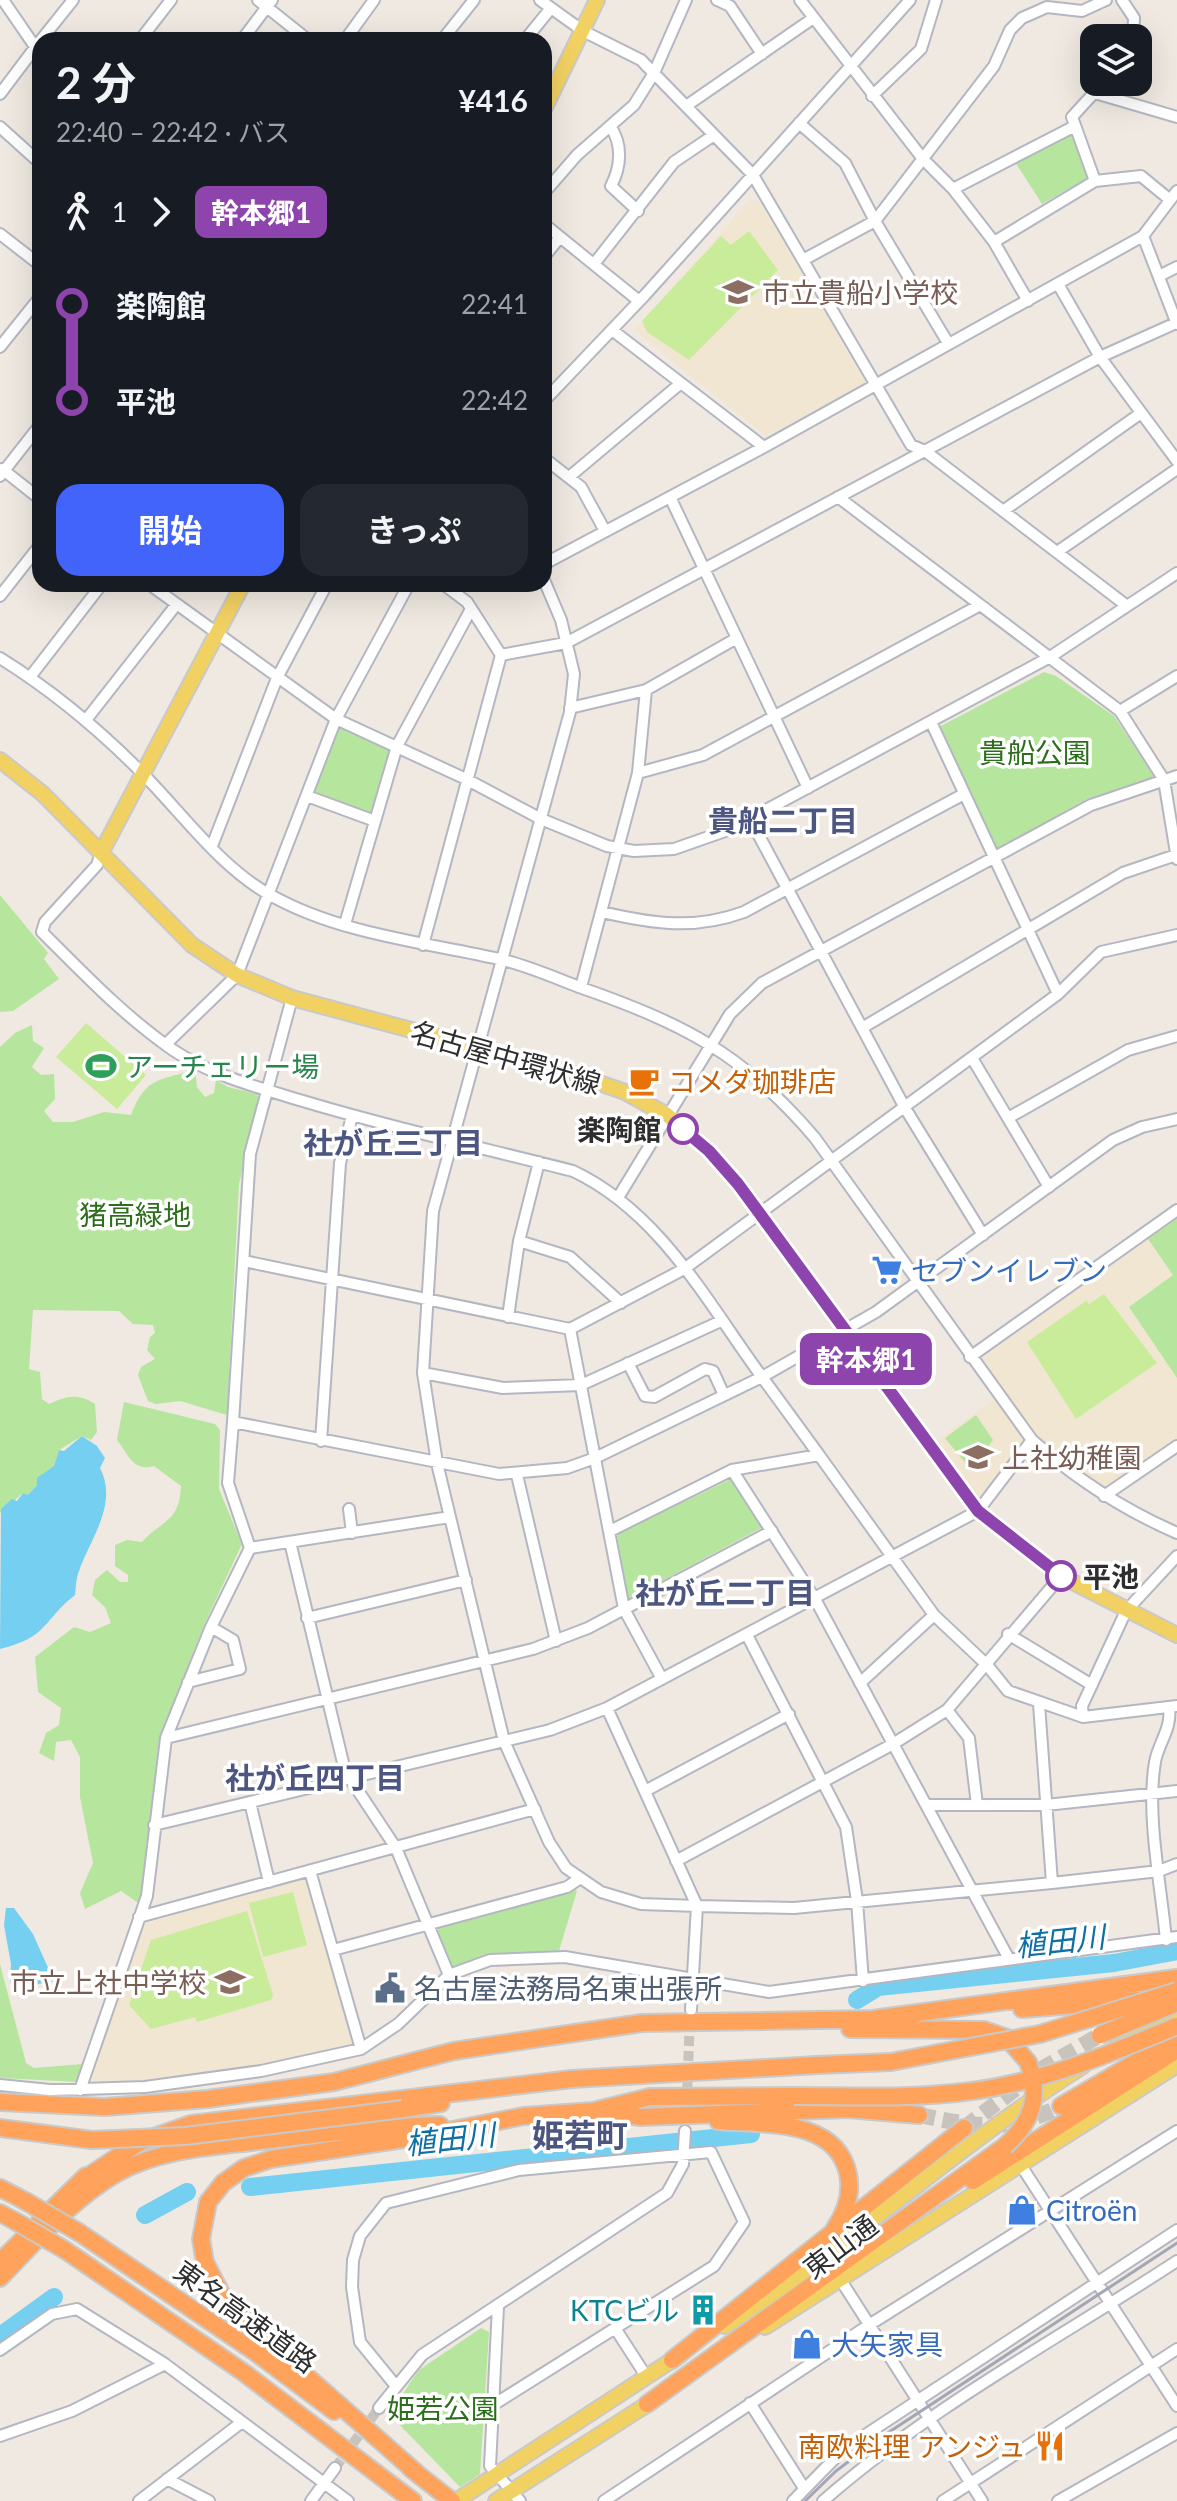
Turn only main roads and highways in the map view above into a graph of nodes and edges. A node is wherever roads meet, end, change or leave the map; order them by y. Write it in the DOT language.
graph roads {
  1 [pos="597,0"];
  2 [pos="552,93"];
  3 [pos="239,592"];
  4 [pos="0,760"];
  5 [pos="101,853"];
  6 [pos="1177,1635"];
  7 [pos="1177,1978"];
  8 [pos="1177,1991"];
  9 [pos="953,2009"];
  10 [pos="1176,2012"];
  11 [pos="773,2021"];
  12 [pos="1100,2035"];
  13 [pos="1177,2038"];
  14 [pos="1177,2050"];
  15 [pos="1177,2065"];
  16 [pos="572,2079"];
  17 [pos="334,2082"];
  18 [pos="0,2102"];
  19 [pos="1061,2106"];
  20 [pos="593,2111"];
  21 [pos="919,2115"];
  22 [pos="661,2116"];
  23 [pos="476,2123"];
  24 [pos="0,2128"];
  25 [pos="964,2128"];
  26 [pos="1012,2156"];
  27 [pos="81,2181"];
  28 [pos="0,2188"];
  29 [pos="7,2222"];
  30 [pos="817,2246"];
  31 [pos="0,2262"];
  32 [pos="0,2278"];
  33 [pos="672,2360"];
  34 [pos="647,2404"];
  35 [pos="419,2475"];
  36 [pos="515,2496"];
  37 [pos="450,2499"];
  38 [pos="413,2501"];
  39 [pos="496,2501"];
  1 -- 2 [label="main road"];
  3 -- 5 [label="main road"];
  4 -- 5 [label="main road, 名古屋中環状線"];
  5 -- 6 [label="main road, 名古屋中環状線"];
  7 -- 9 [label="highway"];
  8 -- 16 [label="highway, bridge"];
  9 -- 10 [label="highway"];
  9 -- 11 [label="highway"];
  10 -- 12 [label="highway, bridge"];
  10 -- 20 [label="highway, bridge"];
  10 -- 33 [label="main road, 東山通"];
  11 -- 17 [label="highway"];
  11 -- 26 [label="highway, bridge"];
  13 -- 19 [label="highway"];
  14 -- 26 [label="highway"];
  15 -- 26 [label="main road, 東山通"];
  16 -- 24 [label="highway, bridge"];
  16 -- 27 [label="highway"];
  17 -- 18 [label="highway"];
  17 -- 27 [label="highway"];
  20 -- 22 [label="highway"];
  20 -- 23 [label="highway"];
  21 -- 22 [label="highway"];
  22 -- 30 [label="highway"];
  23 -- 32 [label="highway"];
  23 -- 35 [label="highway"];
  25 -- 30 [label="highway"];
  26 -- 34 [label="main road, 東山通"];
  26 -- 34 [label="highway"];
  27 -- 31 [label="highway"];
  28 -- 35 [label="highway, 東名高速道路, bridge"];
  29 -- 38 [label="highway, 東名高速道路, bridge"];
  30 -- 33 [label="highway"];
  33 -- 37 [label="main road, 東山通"];
  34 -- 36 [label="main road, 東山通"];
  35 -- 37 [label="highway, 東名高速道路"];
  36 -- 39 [label="main road, 東山通"];
}
